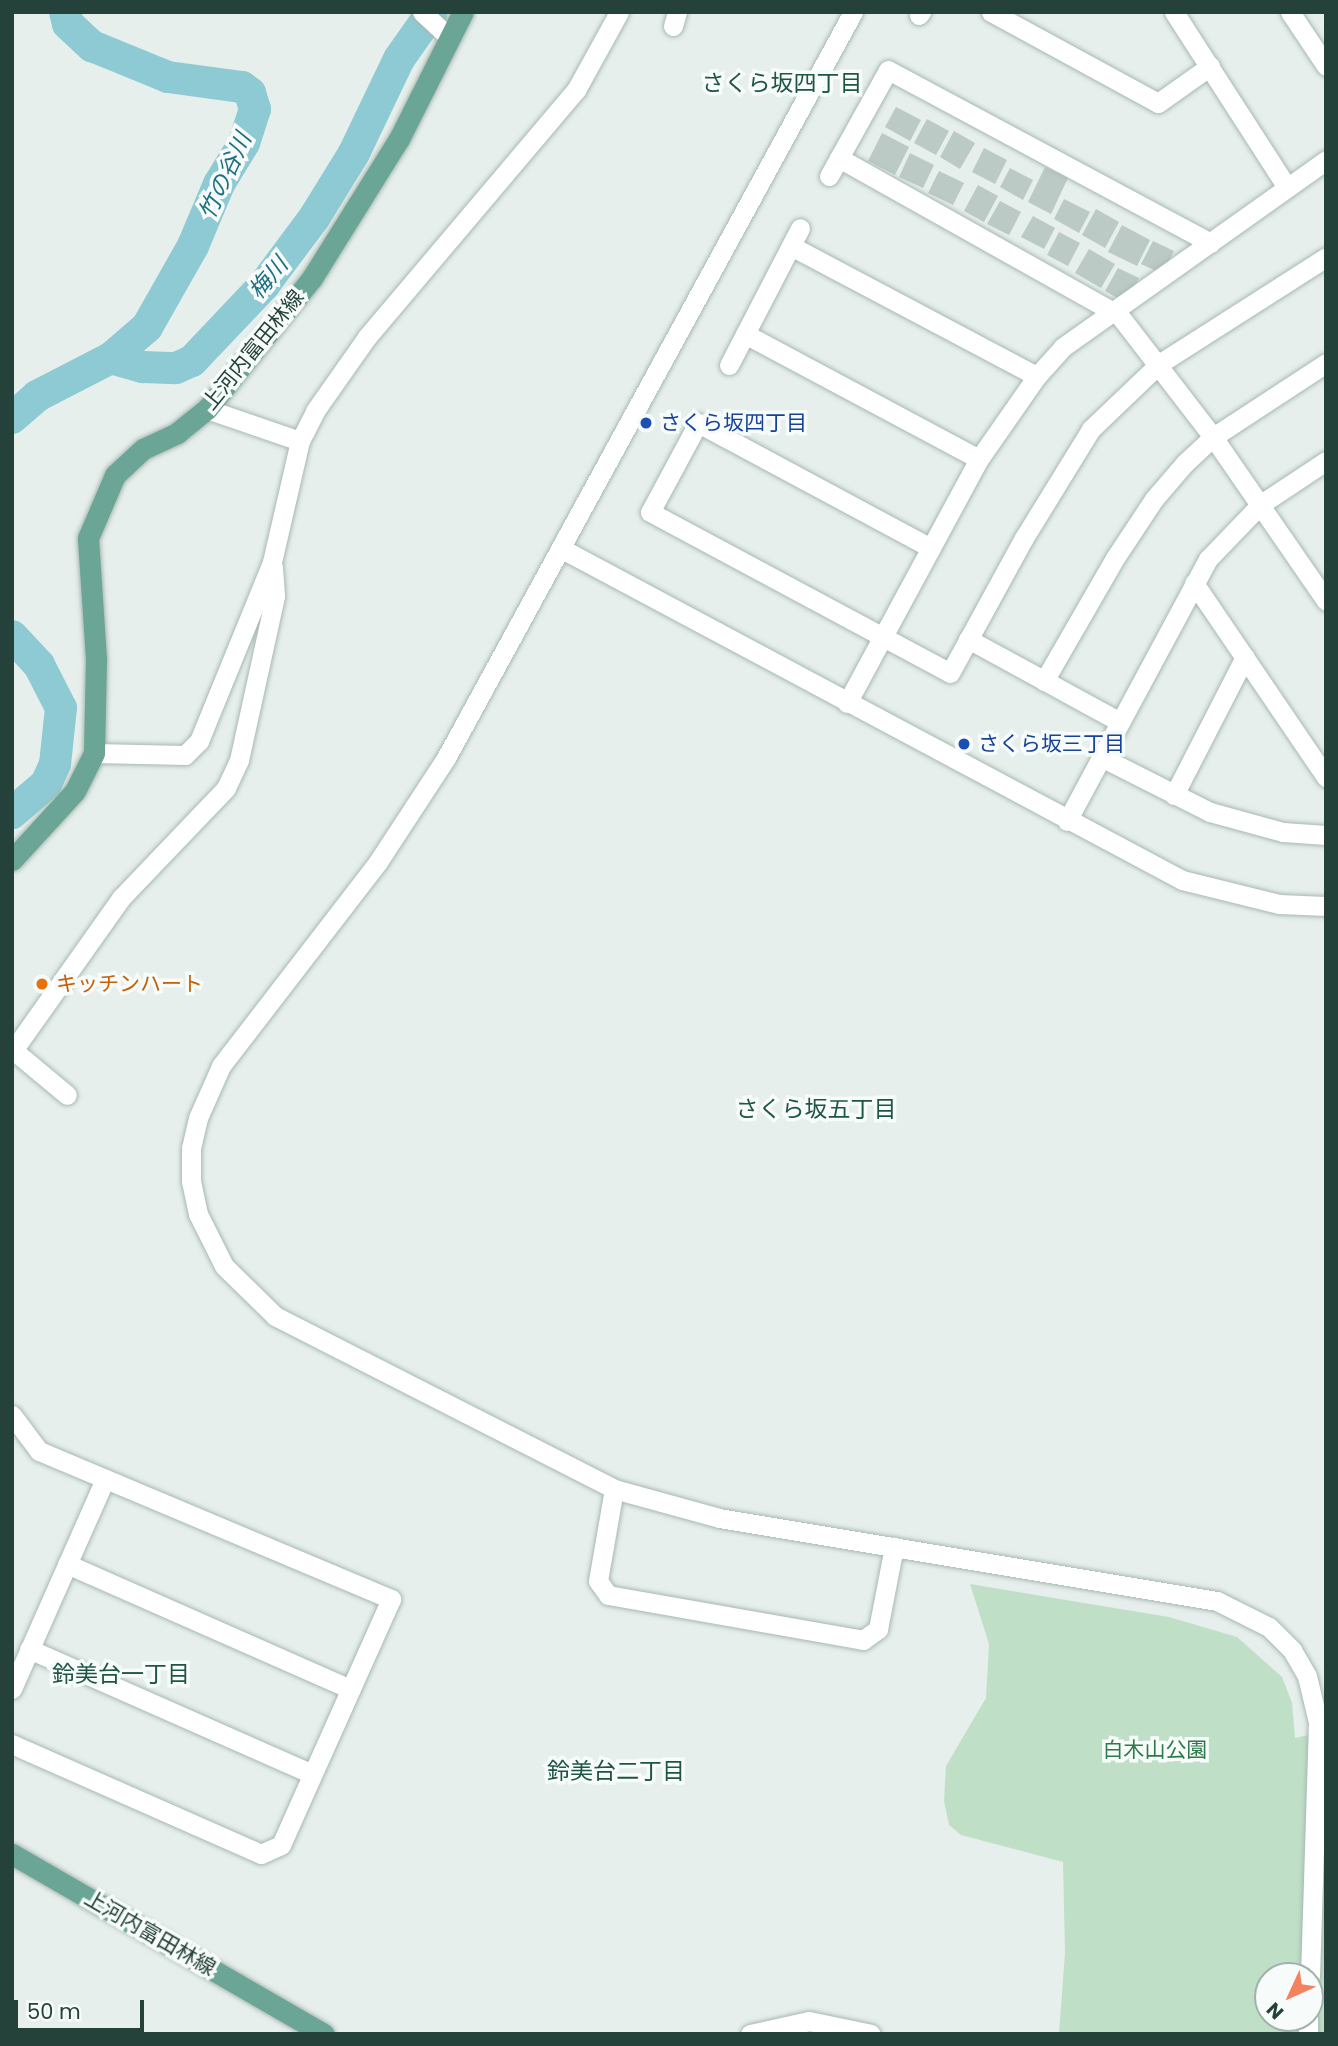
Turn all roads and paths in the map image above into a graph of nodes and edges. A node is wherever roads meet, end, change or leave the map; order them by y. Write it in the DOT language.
graph roads {
  1 [pos="422,12"];
  2 [pos="463,12"];
  3 [pos="619,12"];
  4 [pos="853,12"];
  5 [pos="991,12"];
  6 [pos="1174,12"];
  7 [pos="1290,12"];
  8 [pos="450,38"];
  9 [pos="1210,66"];
  10 [pos="1326,66"];
  11 [pos="1326,160"];
  12 [pos="1286,186"];
  13 [pos="800,228"];
  14 [pos="1211,243"];
  15 [pos="791,246"];
  16 [pos="1326,257"];
  17 [pos="1112,312"];
  18 [pos="745,334"];
  19 [pos="1326,363"];
  20 [pos="1159,364"];
  21 [pos="729,365"];
  22 [pos="1037,376"];
  23 [pos="207,409"];
  24 [pos="1213,437"];
  25 [pos="300,441"];
  26 [pos="979,459"];
  27 [pos="1326,461"];
  28 [pos="1261,504"];
  29 [pos="931,548"];
  30 [pos="564,550"];
  31 [pos="272,562"];
  32 [pos="1194,583"];
  33 [pos="1326,601"];
  34 [pos="883,636"];
  35 [pos="968,639"];
  36 [pos="1245,657"];
  37 [pos="1044,681"];
  38 [pos="847,703"];
  39 [pos="1120,722"];
  40 [pos="94,753"];
  41 [pos="1101,757"];
  42 [pos="1326,777"];
  43 [pos="1174,795"];
  44 [pos="1067,821"];
  45 [pos="1326,835"];
  46 [pos="12,860"];
  47 [pos="1326,906"];
  48 [pos="13,1051"];
  49 [pos="67,1095"];
  50 [pos="12,1415"];
  51 [pos="105,1479"];
  52 [pos="614,1489"];
  53 [pos="894,1547"];
  54 [pos="66,1564"];
  55 [pos="29,1649"];
  56 [pos="12,1689"];
  57 [pos="351,1689"];
  58 [pos="12,1744"];
  59 [pos="312,1774"];
  60 [pos="12,1854"];
  61 [pos="1310,1962"];
  62 [pos="324,2034"];
  63 [pos="750,2034"];
  64 [pos="871,2034"];
  1 -- 8 [label="street"];
  2 -- 8 [label="main road, 上河内富田林線"];
  3 -- 25 [label="street"];
  4 -- 30 [label="street"];
  5 -- 9 [label="street"];
  6 -- 9 [label="street"];
  7 -- 10 [label="street"];
  8 -- 23 [label="main road, 上河内富田林線"];
  9 -- 12 [label="street"];
  11 -- 12 [label="street"];
  12 -- 14 [label="street"];
  13 -- 15 [label="street"];
  14 -- 17 [label="street"];
  14 -- 17 [label="street"];
  15 -- 18 [label="street"];
  15 -- 22 [label="street"];
  16 -- 20 [label="street"];
  17 -- 20 [label="street"];
  17 -- 22 [label="street"];
  18 -- 21 [label="street"];
  18 -- 26 [label="street"];
  19 -- 24 [label="street"];
  20 -- 24 [label="street"];
  20 -- 35 [label="street"];
  22 -- 26 [label="street"];
  23 -- 25 [label="street"];
  23 -- 40 [label="main road, 上河内富田林線"];
  24 -- 28 [label="street"];
  24 -- 37 [label="street"];
  25 -- 31 [label="street"];
  26 -- 29 [label="street"];
  27 -- 28 [label="street"];
  28 -- 32 [label="street"];
  28 -- 33 [label="street"];
  29 -- 34 [label="street"];
  29 -- 34 [label="street"];
  30 -- 38 [label="street"];
  30 -- 52 [label="street"];
  31 -- 40 [label="street"];
  31 -- 48 [label="street"];
  32 -- 36 [label="street"];
  32 -- 39 [label="street"];
  34 -- 35 [label="street"];
  34 -- 38 [label="street"];
  35 -- 37 [label="street"];
  36 -- 42 [label="street"];
  36 -- 43 [label="street"];
  37 -- 39 [label="street"];
  38 -- 44 [label="street"];
  39 -- 41 [label="street"];
  40 -- 46 [label="main road, 上河内富田林線"];
  41 -- 43 [label="street"];
  41 -- 44 [label="street"];
  43 -- 45 [label="street"];
  44 -- 47 [label="street"];
  48 -- 49 [label="street"];
  50 -- 51 [label="street"];
  51 -- 54 [label="street"];
  51 -- 57 [label="street"];
  52 -- 53 [label="street"];
  52 -- 53 [label="street"];
  53 -- 61 [label="street"];
  54 -- 55 [label="street"];
  54 -- 57 [label="street"];
  55 -- 56 [label="street"];
  55 -- 59 [label="street"];
  57 -- 59 [label="street"];
  58 -- 59 [label="street"];
  60 -- 62 [label="main road, 上河内富田林線"];
  63 -- 64 [label="street"];
}
